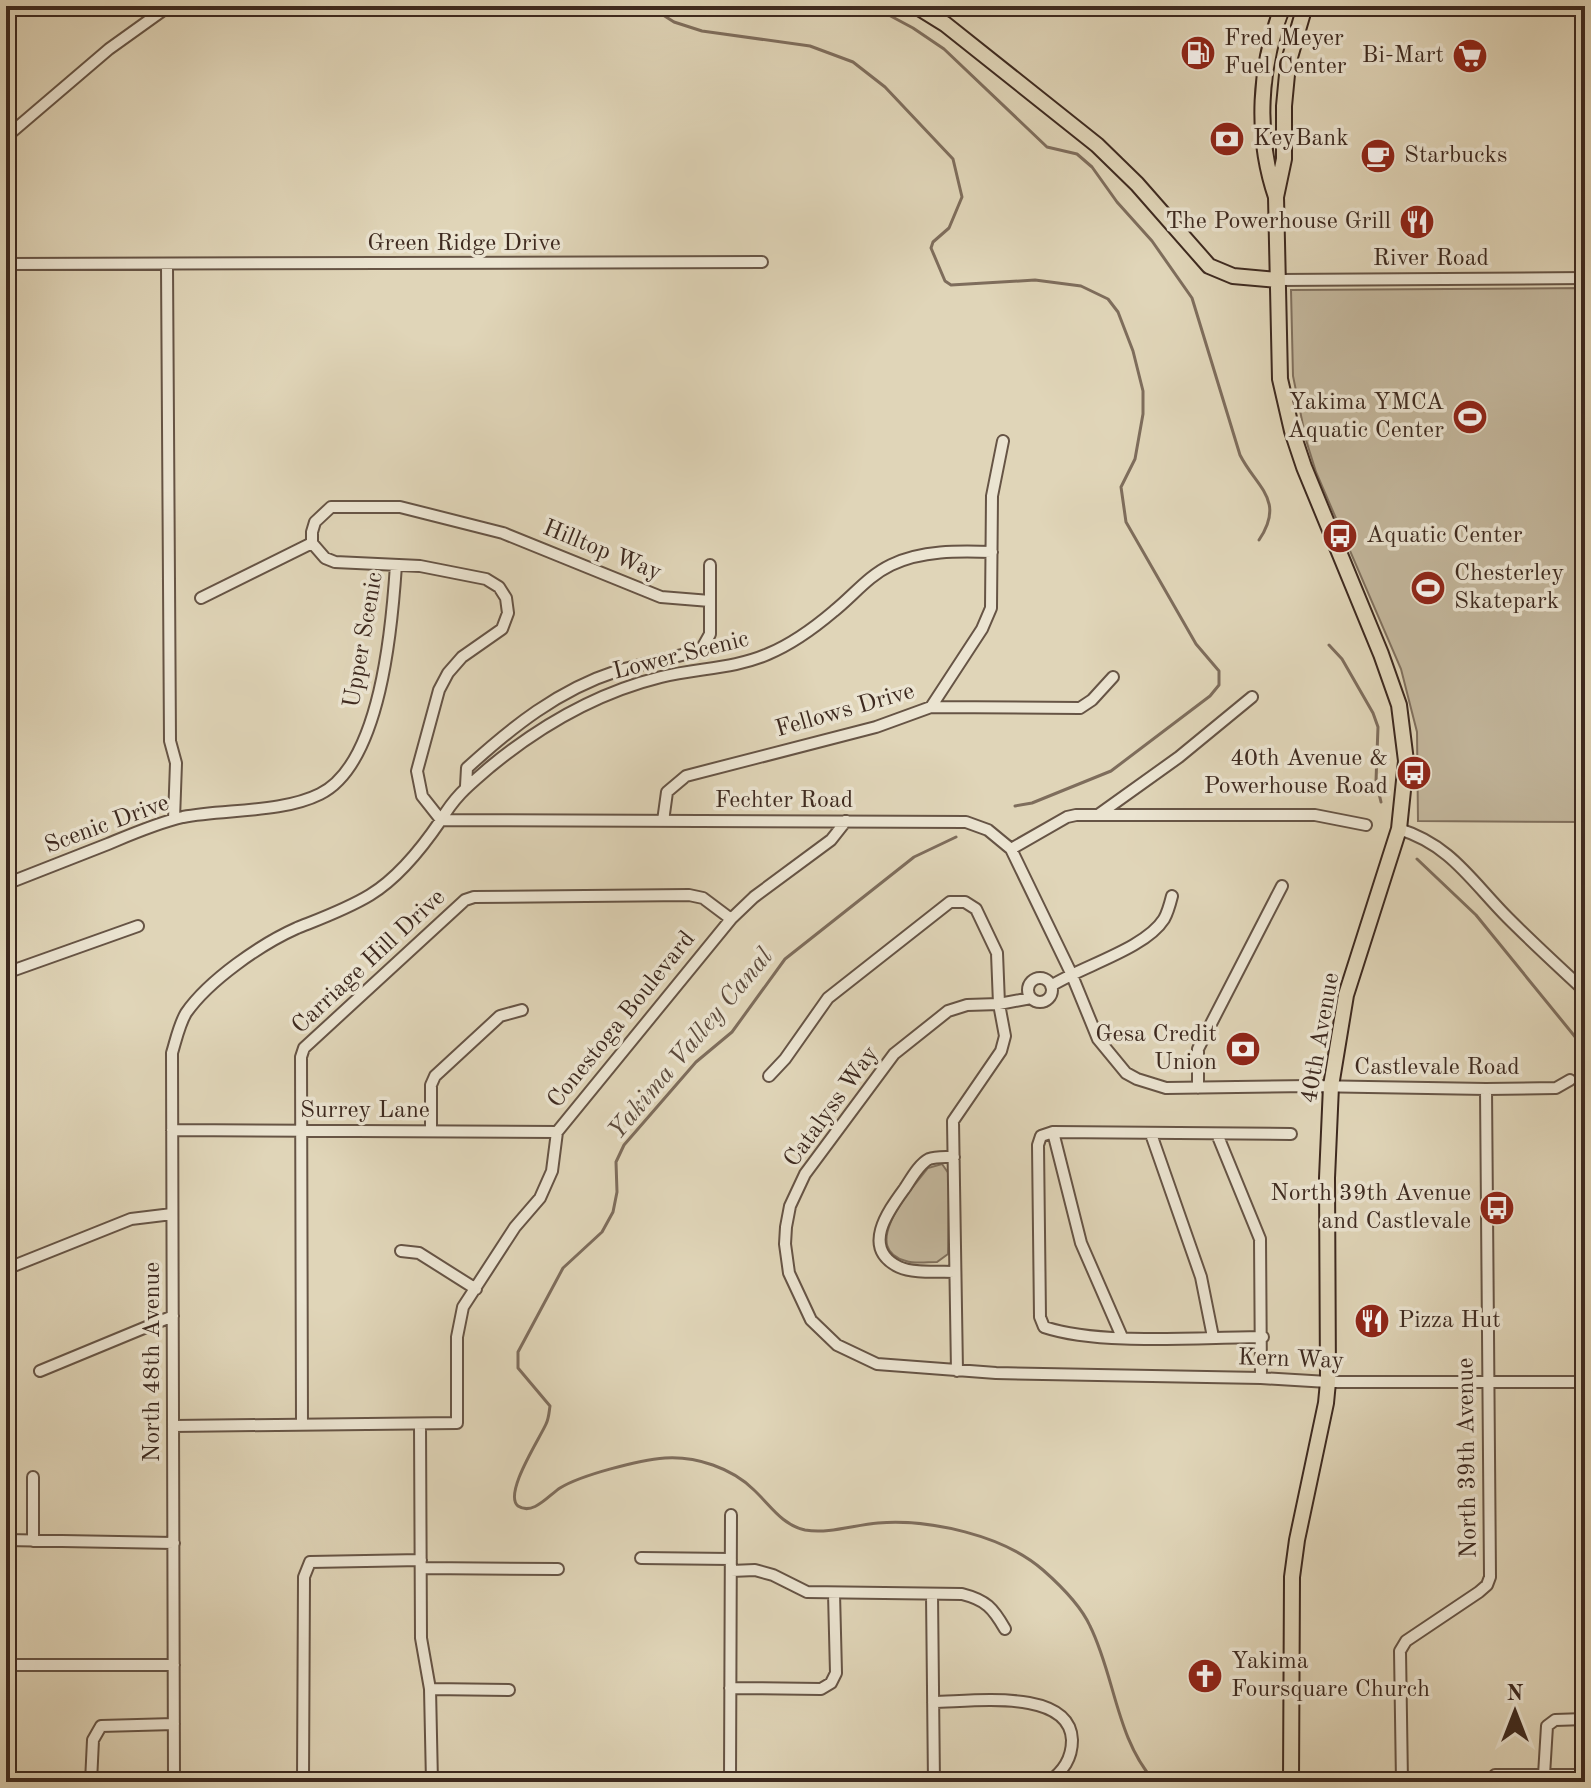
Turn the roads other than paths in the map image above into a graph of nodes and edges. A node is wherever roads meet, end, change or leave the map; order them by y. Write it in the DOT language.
graph roads {
  1 [pos="169,6"];
  2 [pos="916,6"];
  3 [pos="1283,6"];
  4 [pos="1305,6"];
  5 [pos="6,137"];
  6 [pos="1276,197"];
  7 [pos="762,262"];
  8 [pos="6,264"];
  9 [pos="167,266"];
  10 [pos="1585,278"];
  11 [pos="1278,280"];
  12 [pos="1003,441"];
  13 [pos="312,543"];
  14 [pos="992,552"];
  15 [pos="396,565"];
  16 [pos="710,565"];
  17 [pos="201,598"];
  18 [pos="710,601"];
  19 [pos="1113,677"];
  20 [pos="1252,697"];
  21 [pos="931,707"];
  22 [pos="466,786"];
  23 [pos="224,811"];
  24 [pos="1098,815"];
  25 [pos="174,819"];
  26 [pos="441,820"];
  27 [pos="663,821"];
  28 [pos="846,821"];
  29 [pos="1366,825"];
  30 [pos="1399,829"];
  31 [pos="1011,849"];
  32 [pos="6,884"];
  33 [pos="1282,886"];
  34 [pos="1172,896"];
  35 [pos="731,919"];
  36 [pos="138,926"];
  37 [pos="6,973"];
  38 [pos="1071,973"];
  39 [pos="1051,986"];
  40 [pos="1585,991"];
  41 [pos="1031,998"];
  42 [pos="999,1004"];
  43 [pos="522,1010"];
  44 [pos="769,1076"];
  45 [pos="1570,1080"];
  46 [pos="1331,1086"];
  47 [pos="1198,1088"];
  48 [pos="1486,1089"];
  49 [pos="172,1130"];
  50 [pos="300,1131"];
  51 [pos="431,1131"];
  52 [pos="557,1132"];
  53 [pos="1053,1132"];
  54 [pos="1151,1134"];
  55 [pos="1217,1134"];
  56 [pos="1291,1134"];
  57 [pos="954,1157"];
  58 [pos="172,1214"];
  59 [pos="401,1251"];
  60 [pos="6,1269"];
  61 [pos="955,1272"];
  62 [pos="476,1289"];
  63 [pos="173,1316"];
  64 [pos="1122,1337"];
  65 [pos="1213,1337"];
  66 [pos="1263,1337"];
  67 [pos="40,1371"];
  68 [pos="957,1371"];
  69 [pos="996,1373"];
  70 [pos="1261,1378"];
  71 [pos="1328,1382"];
  72 [pos="1487,1382"];
  73 [pos="1585,1382"];
  74 [pos="420,1424"];
  75 [pos="302,1425"];
  76 [pos="173,1426"];
  77 [pos="33,1477"];
  78 [pos="731,1515"];
  79 [pos="6,1540"];
  80 [pos="33,1541"];
  81 [pos="174,1543"];
  82 [pos="641,1558"];
  83 [pos="731,1559"];
  84 [pos="421,1564"];
  85 [pos="558,1569"];
  86 [pos="731,1571"];
  87 [pos="834,1593"];
  88 [pos="932,1594"];
  89 [pos="1005,1629"];
  90 [pos="6,1665"];
  91 [pos="174,1665"];
  92 [pos="730,1688"];
  93 [pos="430,1689"];
  94 [pos="509,1690"];
  95 [pos="933,1702"];
  96 [pos="1585,1719"];
  97 [pos="174,1724"];
  98 [pos="1495,1775"];
  99 [pos="1544,1775"];
  100 [pos="1585,1775"];
  101 [pos="91,1782"];
  102 [pos="174,1782"];
  103 [pos="303,1782"];
  104 [pos="432,1782"];
  105 [pos="730,1782"];
  106 [pos="934,1782"];
  107 [pos="1049,1782"];
  108 [pos="1291,1782"];
  109 [pos="1402,1782"];
  1 -- 5 [label="street"];
  2 -- 11 [label="main road"];
  3 -- 6 [label="main road"];
  4 -- 6 [label="main road"];
  6 -- 11 [label="main road, 40th Avenue"];
  7 -- 9 [label="street, Green Ridge Drive"];
  8 -- 9 [label="street, Green Ridge Drive"];
  9 -- 25 [label="street"];
  10 -- 11 [label="street, River Road"];
  11 -- 30 [label="main road, 40th Avenue"];
  12 -- 14 [label="street, Fellows Drive"];
  13 -- 15 [label="street"];
  13 -- 17 [label="street"];
  13 -- 18 [label="street, Hilltop Way"];
  14 -- 21 [label="street, Fellows Drive"];
  14 -- 22 [label="street, Lower Scenic"];
  15 -- 23 [label="street, Upper Scenic"];
  15 -- 26 [label="street, Upper Scenic"];
  16 -- 18 [label="street"];
  18 -- 22 [label="street"];
  19 -- 21 [label="street"];
  20 -- 24 [label="street"];
  21 -- 27 [label="street, Fellows Drive"];
  22 -- 26 [label="street, Lower Scenic"];
  23 -- 25 [label="street, Scenic Drive"];
  24 -- 29 [label="street"];
  24 -- 31 [label="street"];
  25 -- 32 [label="street, Scenic Drive"];
  26 -- 27 [label="street, Fechter Road"];
  26 -- 49 [label="street, North 48th Avenue"];
  27 -- 28 [label="street, Fechter Road"];
  28 -- 31 [label="street, Fechter Road"];
  28 -- 35 [label="street, Conestoga Boulevard"];
  30 -- 40 [label="street"];
  30 -- 46 [label="main road, 40th Avenue"];
  31 -- 38 [label="street, Castlevale Road"];
  33 -- 47 [label="street"];
  34 -- 38 [label="street, Catalyss Way"];
  35 -- 50 [label="street, Carriage Hill Drive"];
  35 -- 52 [label="street, Conestoga Boulevard"];
  36 -- 37 [label="street"];
  38 -- 39 [label="street, Catalyss Way"];
  38 -- 47 [label="street, Castlevale Road"];
  39 -- 41 [label="street, Catalyss Way"];
  39 -- 41 [label="street, Catalyss Way"];
  41 -- 42 [label="street, Catalyss Way"];
  42 -- 44 [label="street"];
  42 -- 57 [label="street"];
  42 -- 68 [label="street, Catalyss Way"];
  43 -- 51 [label="street"];
  45 -- 48 [label="street, Castlevale Road"];
  46 -- 47 [label="street, Castlevale Road"];
  46 -- 48 [label="street, Castlevale Road"];
  46 -- 71 [label="main road, 40th Avenue"];
  48 -- 72 [label="street, North 39th Avenue"];
  49 -- 50 [label="street, Surrey Lane"];
  49 -- 58 [label="street, North 48th Avenue"];
  50 -- 51 [label="street, Surrey Lane"];
  50 -- 75 [label="street, Carriage Hill Drive"];
  51 -- 52 [label="street, Surrey Lane"];
  52 -- 62 [label="street, Conestoga Boulevard"];
  53 -- 54 [label="street"];
  53 -- 64 [label="street"];
  53 -- 64 [label="street"];
  54 -- 55 [label="street"];
  54 -- 65 [label="street"];
  55 -- 56 [label="street"];
  55 -- 66 [label="street"];
  57 -- 61 [label="street"];
  57 -- 61 [label="street"];
  58 -- 60 [label="street"];
  58 -- 63 [label="street, North 48th Avenue"];
  59 -- 62 [label="street"];
  61 -- 68 [label="street"];
  62 -- 74 [label="street, Conestoga Boulevard"];
  63 -- 67 [label="street"];
  63 -- 76 [label="street, North 48th Avenue"];
  64 -- 65 [label="street"];
  65 -- 66 [label="street"];
  66 -- 70 [label="street"];
  68 -- 69 [label="street, Catalyss Way"];
  69 -- 70 [label="street, Kern Way"];
  70 -- 71 [label="street, Kern Way"];
  71 -- 72 [label="street, Kern Way"];
  71 -- 108 [label="main road, 40th Avenue"];
  72 -- 73 [label="street, Kern Way"];
  72 -- 109 [label="street, North 39th Avenue"];
  74 -- 75 [label="street, Conestoga Boulevard"];
  74 -- 84 [label="street"];
  75 -- 76 [label="street, Conestoga Boulevard"];
  76 -- 81 [label="street, North 48th Avenue"];
  77 -- 80 [label="street"];
  78 -- 83 [label="street"];
  79 -- 80 [label="street"];
  80 -- 81 [label="street"];
  81 -- 91 [label="street, North 48th Avenue"];
  82 -- 83 [label="street"];
  83 -- 86 [label="street"];
  84 -- 85 [label="street"];
  84 -- 93 [label="street"];
  84 -- 103 [label="street"];
  86 -- 87 [label="street"];
  86 -- 92 [label="street"];
  87 -- 88 [label="street"];
  87 -- 92 [label="street"];
  88 -- 89 [label="street"];
  88 -- 95 [label="street"];
  90 -- 91 [label="street"];
  91 -- 97 [label="street, North 48th Avenue"];
  92 -- 105 [label="street"];
  93 -- 94 [label="street"];
  93 -- 104 [label="street"];
  95 -- 106 [label="street"];
  95 -- 107 [label="street"];
  96 -- 99 [label="street"];
  97 -- 101 [label="street"];
  97 -- 102 [label="street, North 48th Avenue"];
  98 -- 99 [label="street"];
  99 -- 100 [label="street"];
}
